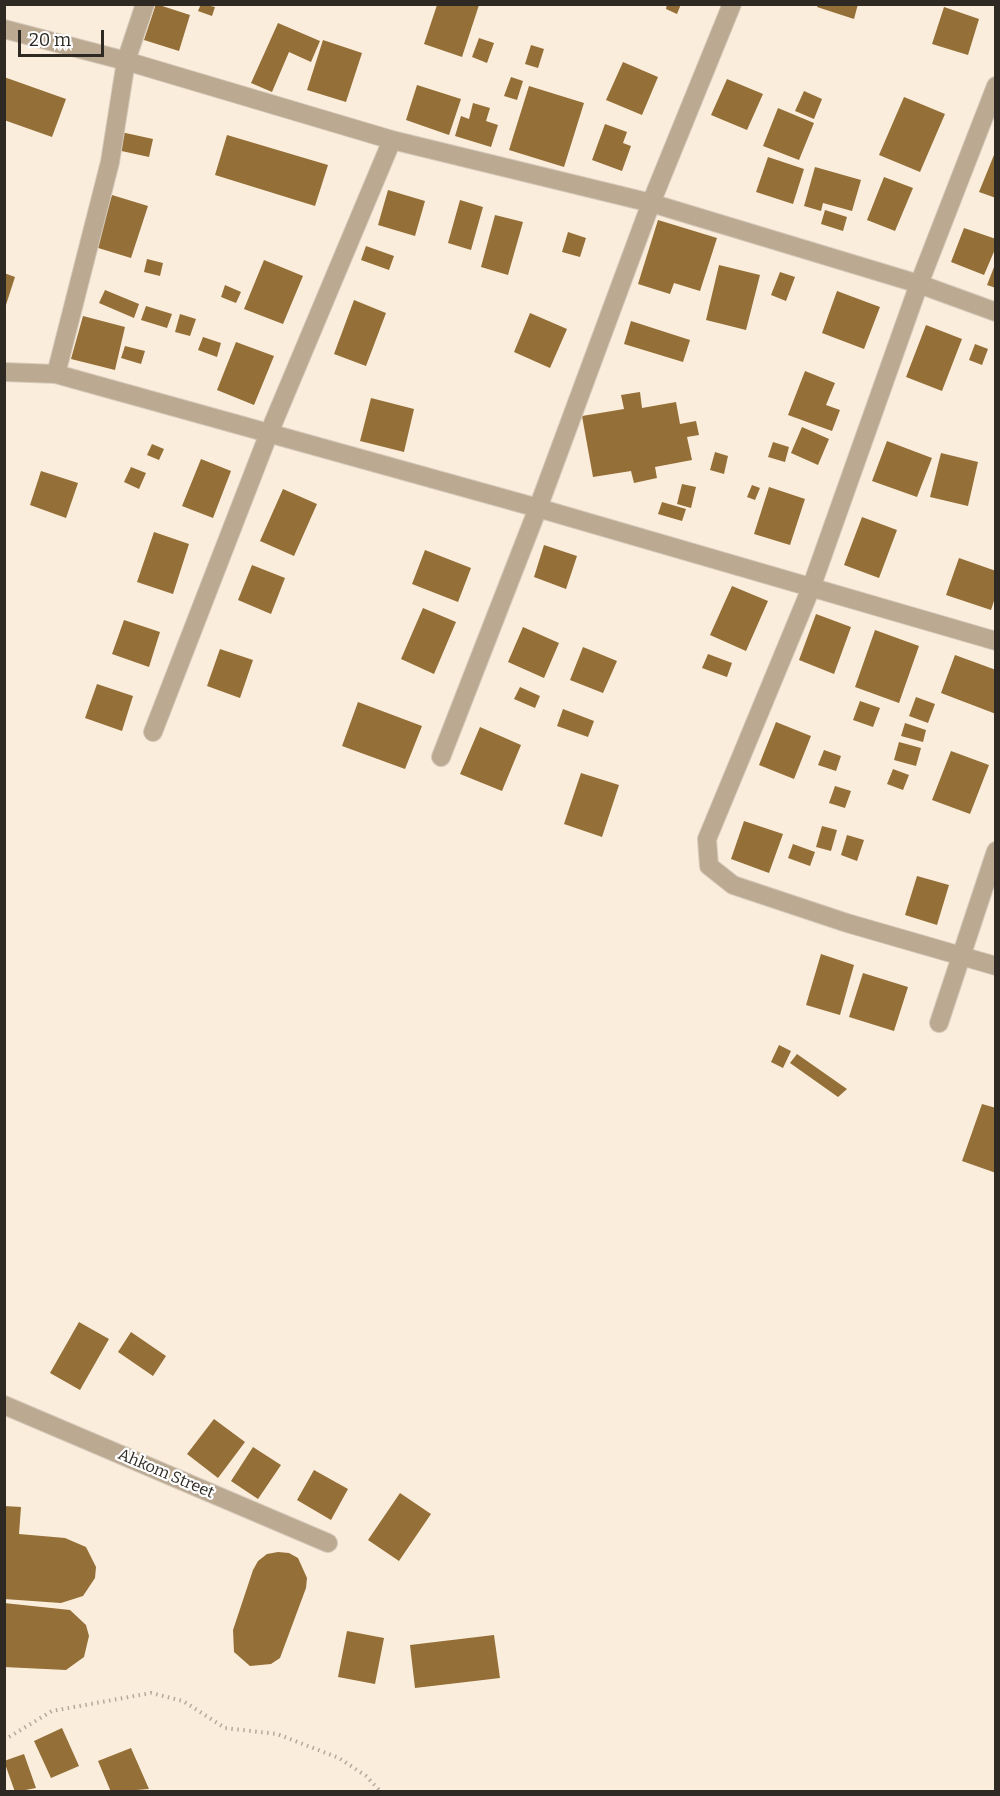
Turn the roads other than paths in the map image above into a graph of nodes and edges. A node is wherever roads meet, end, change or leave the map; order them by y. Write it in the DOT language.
graph roads {
  1 [pos="145,4"];
  2 [pos="732,4"];
  3 [pos="4,29"];
  4 [pos="126,61"];
  5 [pos="996,86"];
  6 [pos="392,140"];
  7 [pos="651,203"];
  8 [pos="919,284"];
  9 [pos="996,312"];
  10 [pos="4,372"];
  11 [pos="56,374"];
  12 [pos="269,433"];
  13 [pos="538,508"];
  14 [pos="812,588"];
  15 [pos="996,641"];
  16 [pos="153,732"];
  17 [pos="441,758"];
  18 [pos="996,851"];
  19 [pos="962,954"];
  20 [pos="996,966"];
  21 [pos="939,1023"];
  22 [pos="4,1405"];
  23 [pos="327,1543"];
  1 -- 4 [label="street"];
  2 -- 7 [label="street"];
  3 -- 4 [label="street"];
  4 -- 6 [label="street"];
  4 -- 11 [label="street"];
  5 -- 8 [label="street"];
  6 -- 7 [label="street"];
  6 -- 12 [label="street"];
  7 -- 8 [label="street"];
  7 -- 13 [label="street"];
  8 -- 9 [label="street"];
  8 -- 14 [label="street"];
  10 -- 11 [label="street"];
  11 -- 12 [label="street"];
  12 -- 13 [label="street"];
  12 -- 16 [label="street"];
  13 -- 14 [label="street"];
  13 -- 17 [label="street"];
  14 -- 15 [label="street"];
  14 -- 19 [label="street"];
  18 -- 19 [label="street"];
  19 -- 20 [label="street"];
  19 -- 21 [label="street"];
  22 -- 23 [label="street, Ahkom Street"];
}
